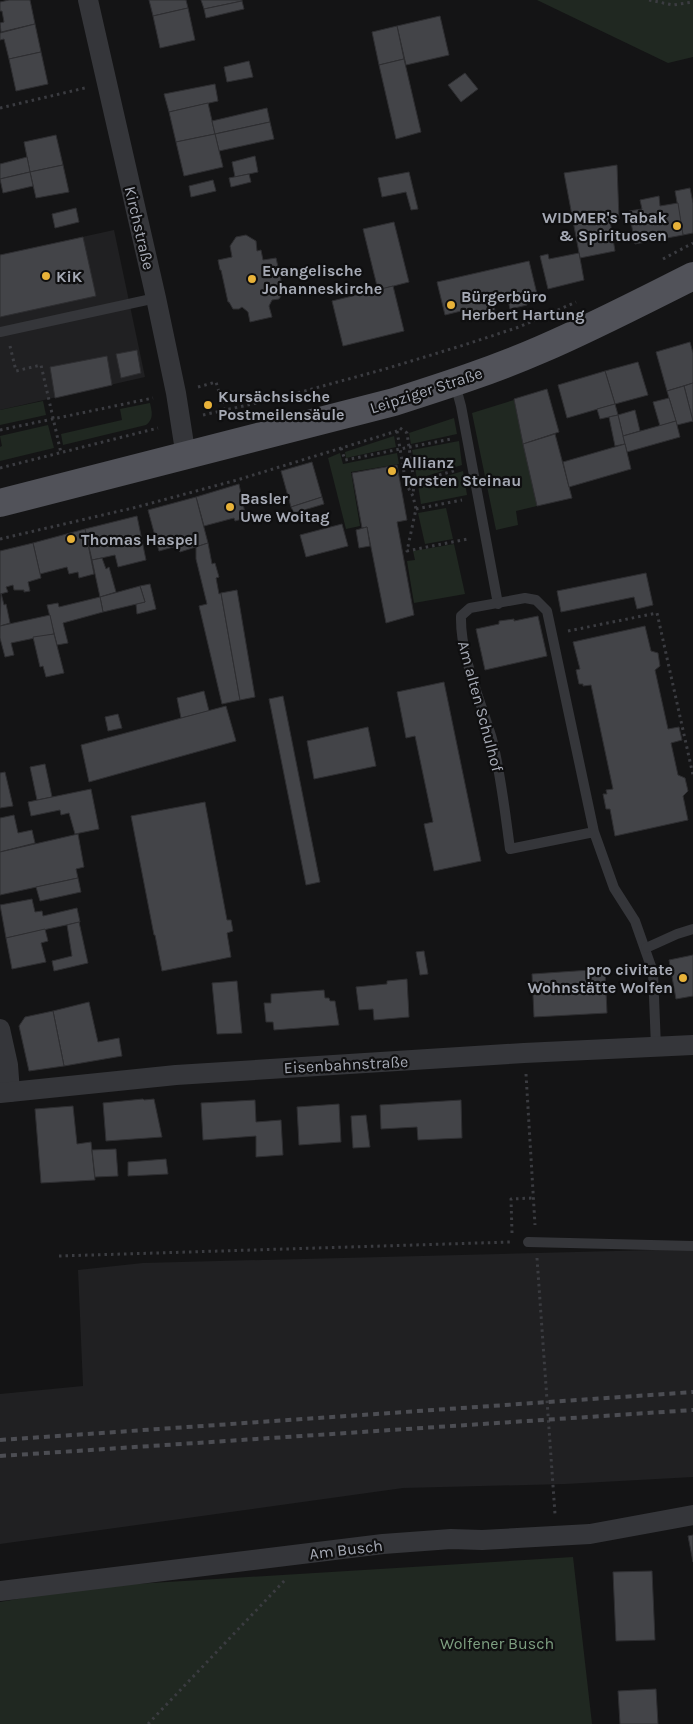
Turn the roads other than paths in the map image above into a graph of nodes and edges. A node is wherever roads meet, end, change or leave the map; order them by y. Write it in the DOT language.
graph roads {
  1 [pos="88,0"];
  2 [pos="693,276"];
  3 [pos="156,298"];
  4 [pos="3,332"];
  5 [pos="455,383"];
  6 [pos="186,457"];
  7 [pos="0,503"];
  8 [pos="498,604"];
  9 [pos="594,832"];
  10 [pos="693,929"];
  11 [pos="646,948"];
  12 [pos="0,1029"];
  13 [pos="693,1045"];
  14 [pos="656,1047"];
  15 [pos="5,1093"];
  16 [pos="528,1242"];
  17 [pos="693,1246"];
  18 [pos="693,1515"];
  19 [pos="0,1591"];
  1 -- 3 [label="street, Kirchstraße"];
  2 -- 5 [label="main road, Leipziger Straße"];
  3 -- 4 [label="lane"];
  3 -- 6 [label="street, Kirchstraße"];
  5 -- 6 [label="main road, Leipziger Straße"];
  5 -- 8 [label="lane"];
  6 -- 7 [label="main road, Leipziger Straße"];
  8 -- 9 [label="lane, Am alten Schulhof"];
  8 -- 9 [label="lane, Am alten Schulhof"];
  9 -- 11 [label="lane, Am alten Schulhof"];
  10 -- 11 [label="lane"];
  11 -- 14 [label="lane, Am alten Schulhof"];
  12 -- 15 [label="street"];
  13 -- 14 [label="street, Eisenbahnstraße"];
  14 -- 15 [label="street, Eisenbahnstraße"];
  16 -- 17 [label="lane"];
  18 -- 19 [label="street, Am Busch"];
}
